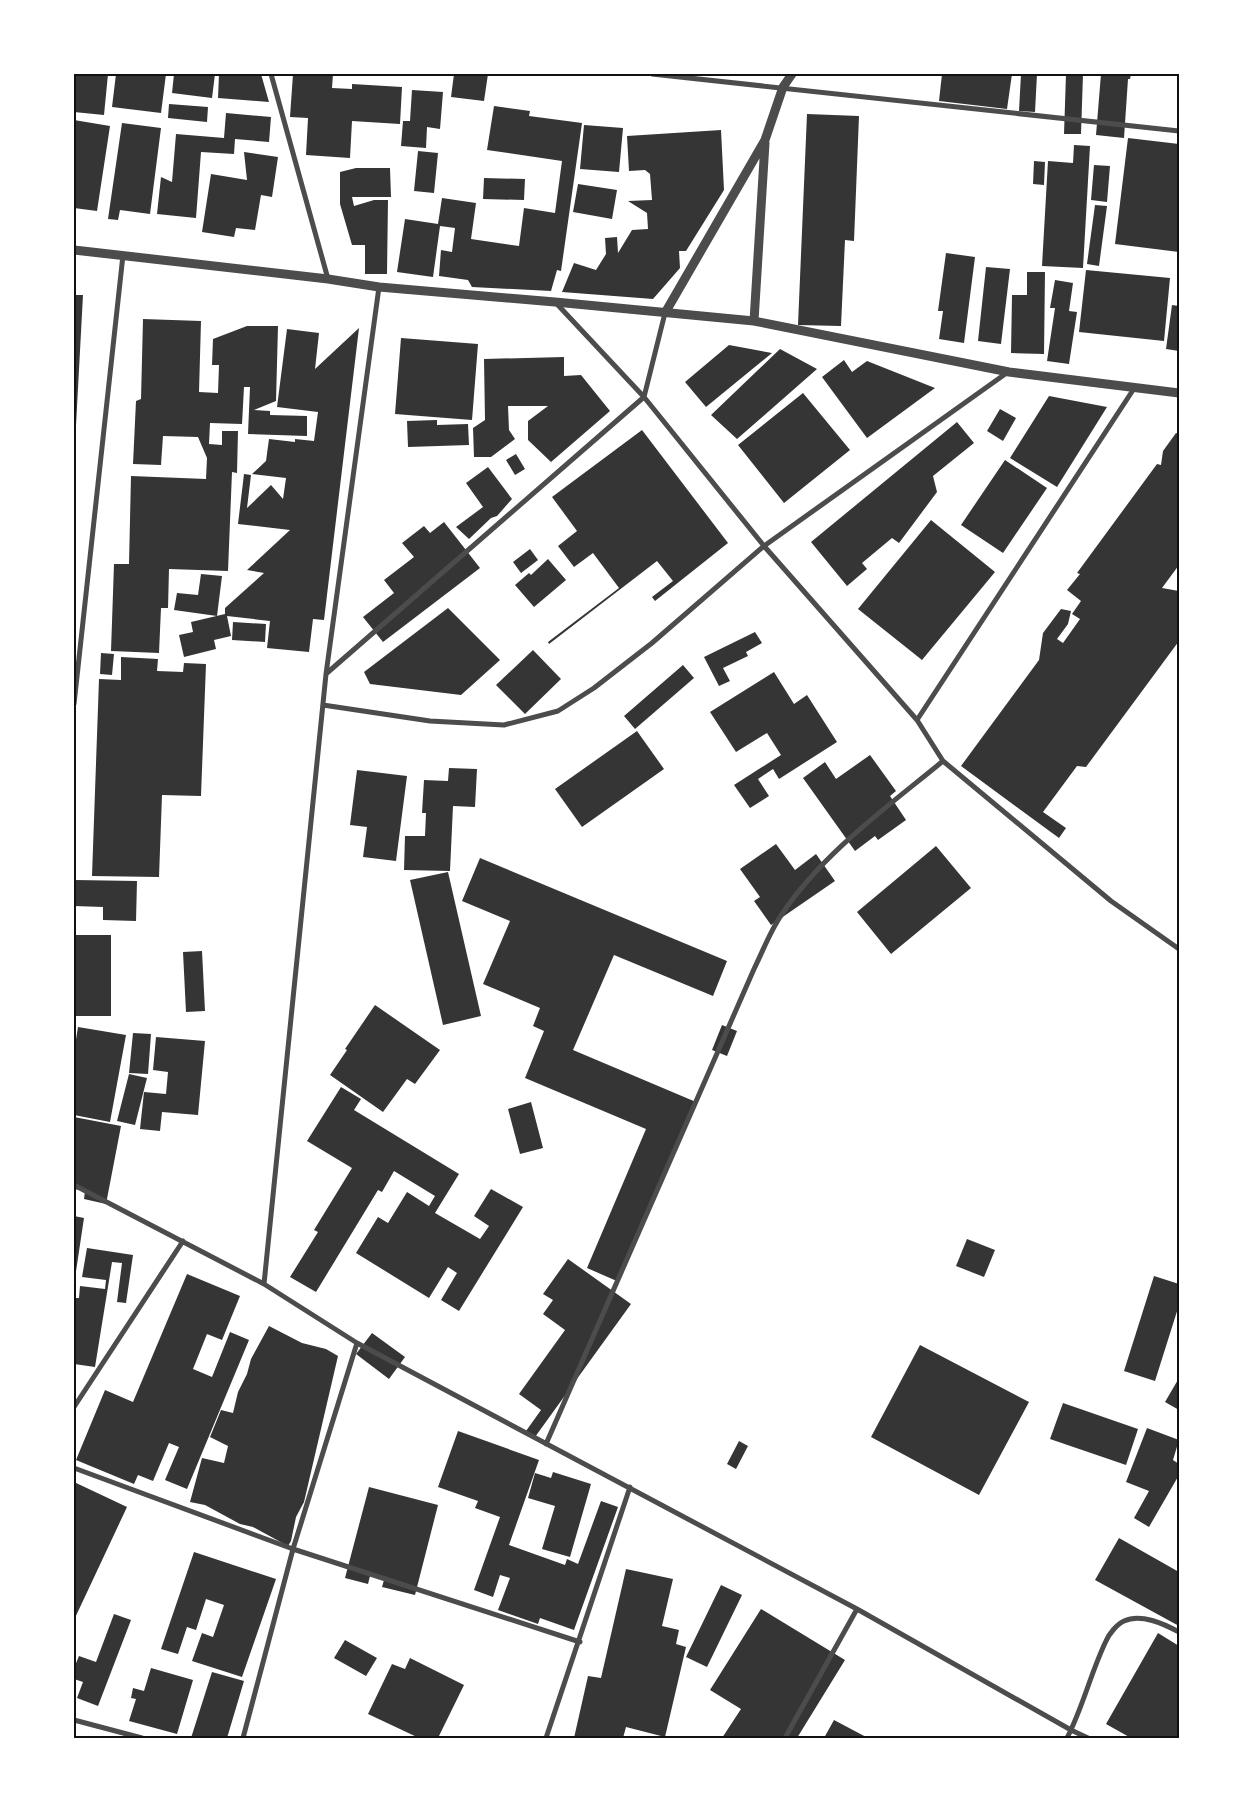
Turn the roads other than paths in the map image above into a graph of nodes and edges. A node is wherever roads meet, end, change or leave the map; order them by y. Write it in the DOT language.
graph roads {
  1 [pos="271,74"];
  2 [pos="652,74"];
  3 [pos="792,74"];
  4 [pos="783,87"];
  5 [pos="1179,131"];
  6 [pos="765,140"];
  7 [pos="74,250"];
  8 [pos="123,255"];
  9 [pos="328,279"];
  10 [pos="379,287"];
  11 [pos="555,302"];
  12 [pos="664,313"];
  13 [pos="754,321"];
  14 [pos="1009,372"];
  15 [pos="1135,386"];
  16 [pos="1179,393"];
  17 [pos="644,397"];
  18 [pos="764,546"];
  19 [pos="326,674"];
  20 [pos="74,704"];
  21 [pos="323,705"];
  22 [pos="916,720"];
  23 [pos="943,762"];
  24 [pos="1179,949"];
  25 [pos="74,1185"];
  26 [pos="183,1241"];
  27 [pos="264,1284"];
  28 [pos="357,1343"];
  29 [pos="74,1407"];
  30 [pos="546,1444"];
  31 [pos="74,1468"];
  32 [pos="630,1487"];
  33 [pos="293,1549"];
  34 [pos="857,1609"];
  35 [pos="1179,1632"];
  36 [pos="580,1642"];
  37 [pos="74,1720"];
  38 [pos="1071,1730"];
  39 [pos="142,1738"];
  40 [pos="243,1738"];
  41 [pos="546,1738"];
  42 [pos="786,1738"];
  43 [pos="1067,1738"];
  44 [pos="1088,1738"];
  1 -- 9 [label="street"];
  2 -- 4 [label="street"];
  3 -- 4 [label="street"];
  4 -- 5 [label="street"];
  4 -- 6 [label="street"];
  6 -- 12 [label="street"];
  6 -- 13 [label="street"];
  7 -- 8 [label="street"];
  8 -- 9 [label="street"];
  8 -- 20 [label="street"];
  9 -- 10 [label="street"];
  10 -- 11 [label="street"];
  10 -- 19 [label="street"];
  11 -- 12 [label="street"];
  11 -- 17 [label="street"];
  12 -- 13 [label="street"];
  12 -- 17 [label="street"];
  13 -- 14 [label="street"];
  14 -- 15 [label="street"];
  14 -- 18 [label="street"];
  15 -- 16 [label="street"];
  15 -- 22 [label="street"];
  17 -- 18 [label="street"];
  17 -- 19 [label="street"];
  18 -- 21 [label="street"];
  18 -- 22 [label="street"];
  19 -- 21 [label="street"];
  21 -- 27 [label="street"];
  22 -- 23 [label="street"];
  23 -- 24 [label="street"];
  23 -- 30 [label="street"];
  25 -- 26 [label="street"];
  26 -- 27 [label="street"];
  26 -- 29 [label="street"];
  27 -- 28 [label="street"];
  28 -- 30 [label="street"];
  28 -- 33 [label="street"];
  30 -- 32 [label="street"];
  31 -- 33 [label="street"];
  32 -- 34 [label="street"];
  32 -- 36 [label="street"];
  33 -- 36 [label="street"];
  33 -- 40 [label="street"];
  34 -- 38 [label="street"];
  34 -- 42 [label="street"];
  35 -- 38 [label="street"];
  36 -- 41 [label="street"];
  37 -- 39 [label="street"];
  38 -- 43 [label="street"];
  38 -- 44 [label="street"];
}
